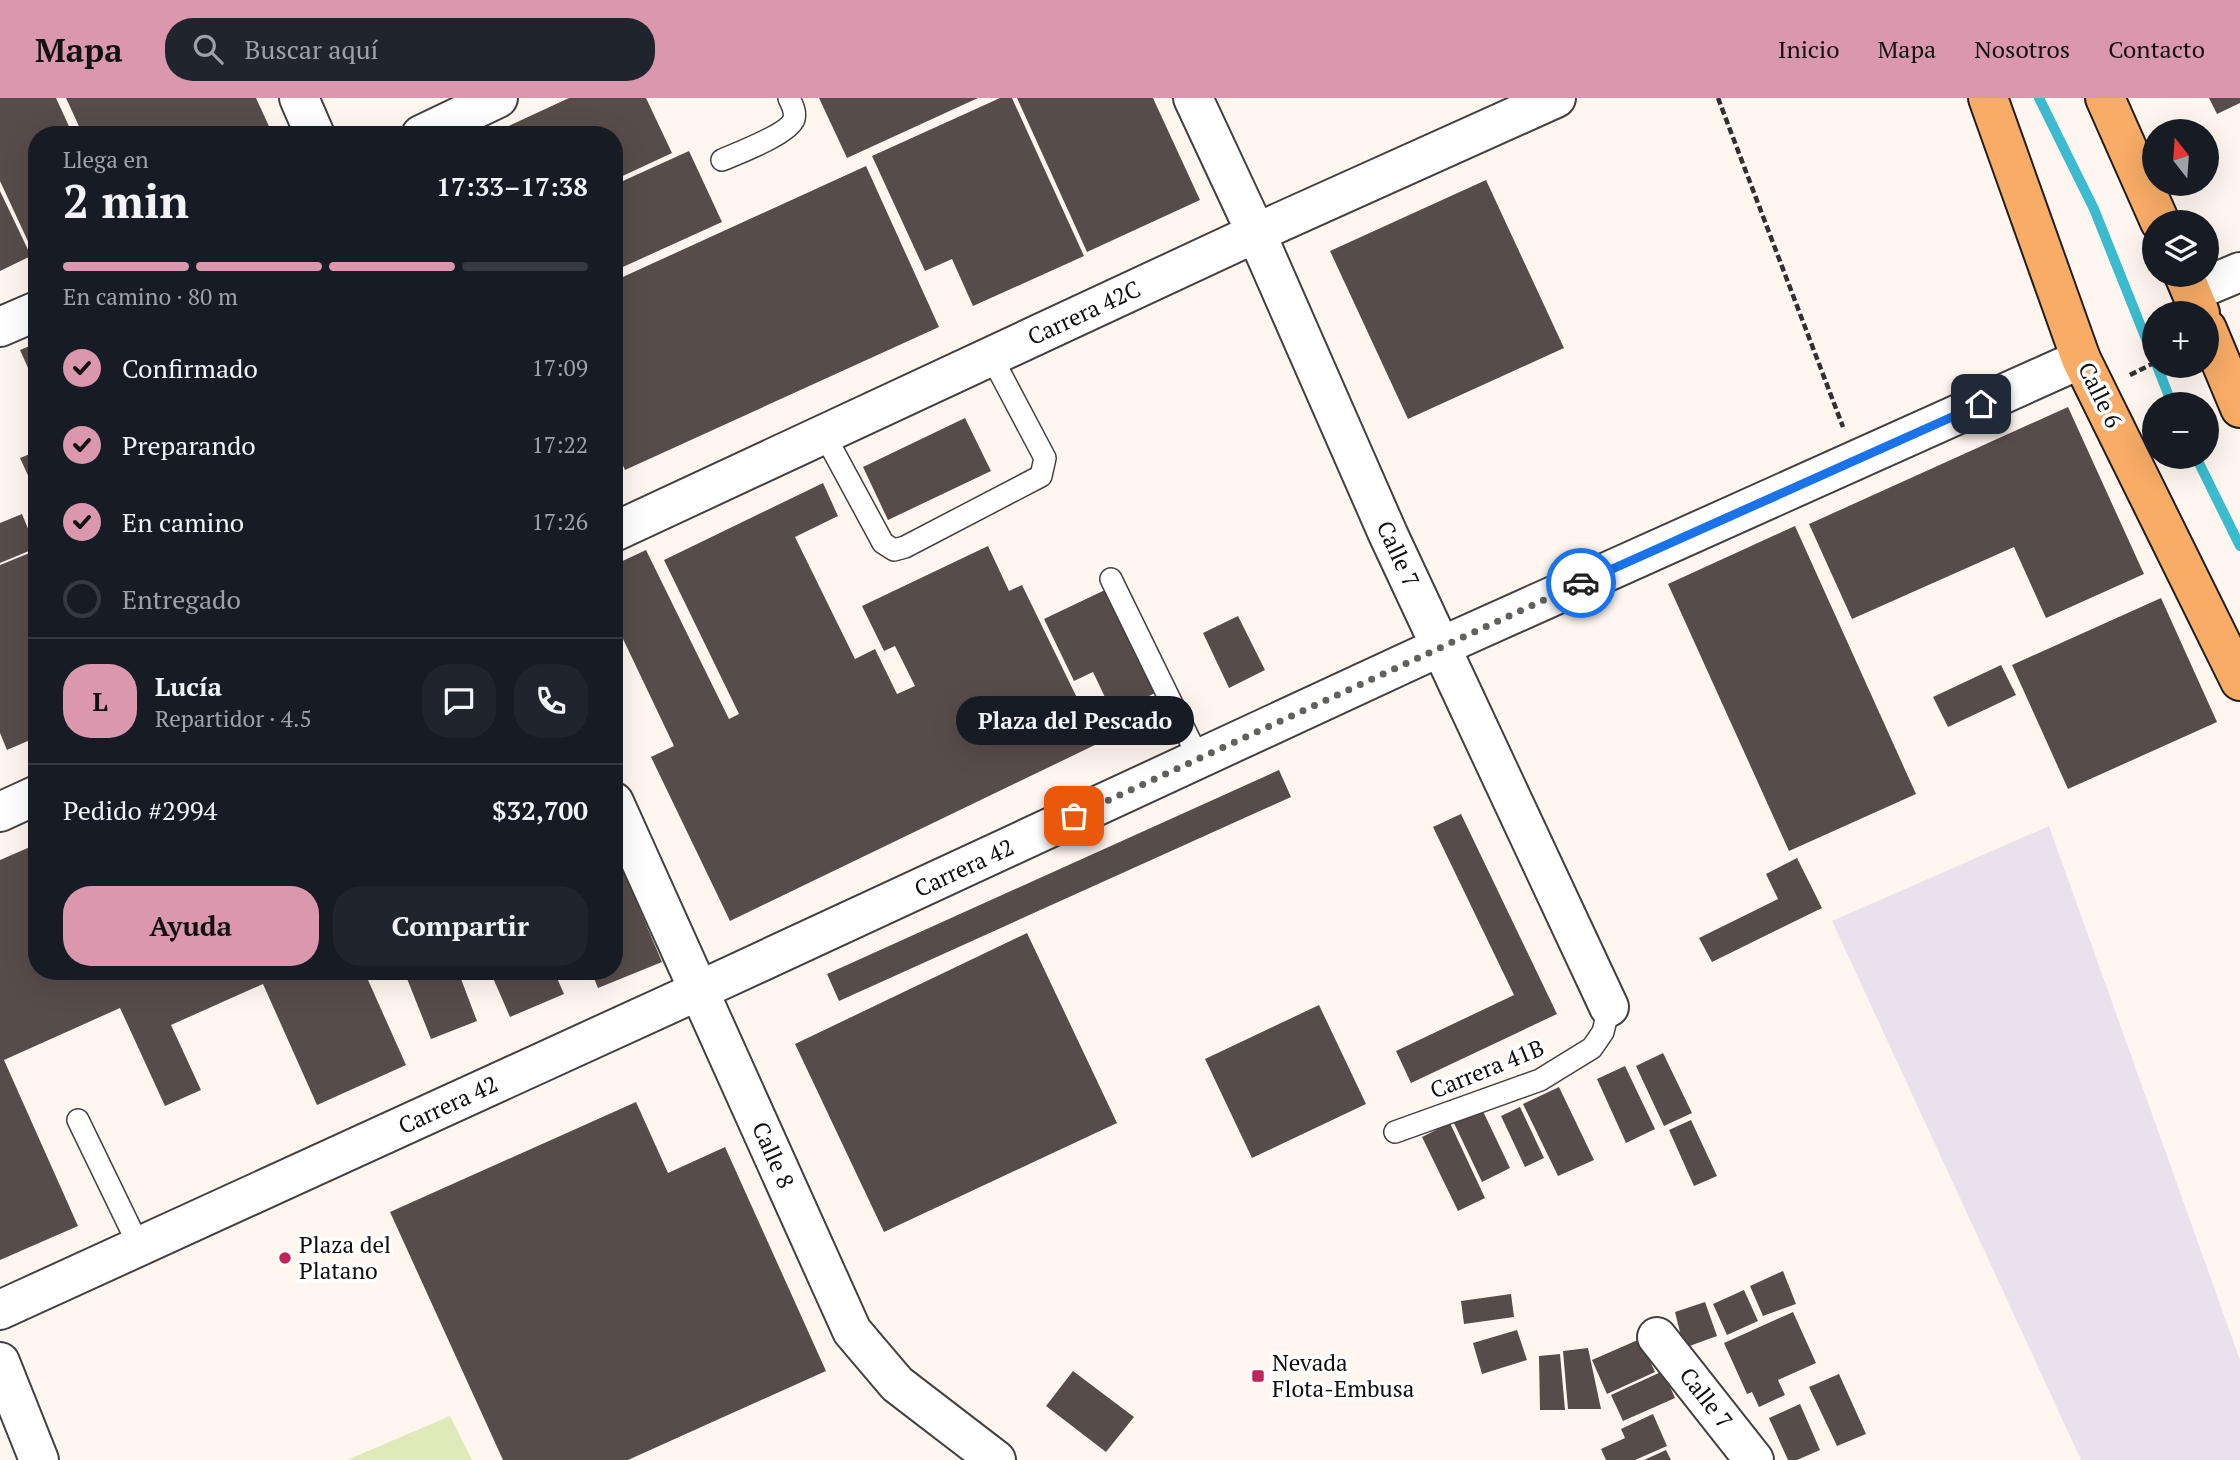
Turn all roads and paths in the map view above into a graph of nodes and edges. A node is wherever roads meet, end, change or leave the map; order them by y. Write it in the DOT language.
graph roads {
  1 [pos="299,98"];
  2 [pos="498,98"];
  3 [pos="789,98"];
  4 [pos="1193,98"];
  5 [pos="1556,98"];
  6 [pos="1718,98"];
  7 [pos="1988,98"];
  8 [pos="2105,98"];
  9 [pos="311,126"];
  10 [pos="440,126"];
  11 [pos="723,160"];
  12 [pos="2155,210"];
  13 [pos="1256,233"];
  14 [pos="2240,272"];
  15 [pos="2192,293"];
  16 [pos="28,315"];
  17 [pos="0,327"];
  18 [pos="991,356"];
  19 [pos="2219,358"];
  20 [pos="2081,359"];
  21 [pos="2142,369"];
  22 [pos="2137,371"];
  23 [pos="2240,408"];
  24 [pos="824,434"];
  25 [pos="1856,461"];
  26 [pos="623,528"];
  27 [pos="1111,579"];
  28 [pos="1441,646"];
  29 [pos="2240,681"];
  30 [pos="1199,759"];
  31 [pos="28,799"];
  32 [pos="0,812"];
  33 [pos="623,822"];
  34 [pos="700,990"];
  35 [pos="1609,1007"];
  36 [pos="78,1119"];
  37 [pos="1395,1132"];
  38 [pos="139,1247"];
  39 [pos="0,1310"];
  40 [pos="1657,1337"];
  41 [pos="0,1362"];
  42 [pos="39,1460"];
  43 [pos="996,1460"];
  44 [pos="1754,1460"];
  1 -- 9 [label="street"];
  2 -- 10 [label="street"];
  3 -- 11 [label="lane"];
  4 -- 13 [label="street, Calle 7"];
  5 -- 13 [label="street, Carrera 42C"];
  6 -- 25 [label="path"];
  7 -- 20 [label="main road, Calle 6"];
  8 -- 12 [label="main road"];
  13 -- 18 [label="street, Carrera 42C"];
  13 -- 28 [label="street, Calle 7"];
  14 -- 15 [label="street"];
  16 -- 17 [label="street"];
  18 -- 24 [label="street, Carrera 42C"];
  18 -- 24 [label="lane"];
  19 -- 23 [label="main road"];
  20 -- 25 [label="street, Carrera 42"];
  20 -- 29 [label="main road, Calle 6"];
  21 -- 22 [label="path"];
  24 -- 26 [label="street, Carrera 42C"];
  25 -- 28 [label="street, Carrera 42"];
  27 -- 30 [label="lane"];
  28 -- 30 [label="street, Carrera 42"];
  28 -- 35 [label="street, Calle 7"];
  30 -- 34 [label="street, Carrera 42"];
  31 -- 32 [label="street"];
  33 -- 34 [label="street, Calle 8"];
  34 -- 38 [label="street, Carrera 42"];
  34 -- 43 [label="street, Calle 8"];
  35 -- 37 [label="lane, Carrera 41B"];
  36 -- 38 [label="lane"];
  38 -- 39 [label="street, Carrera 42"];
  40 -- 44 [label="street, Calle 7"];
  41 -- 42 [label="street"];
}
